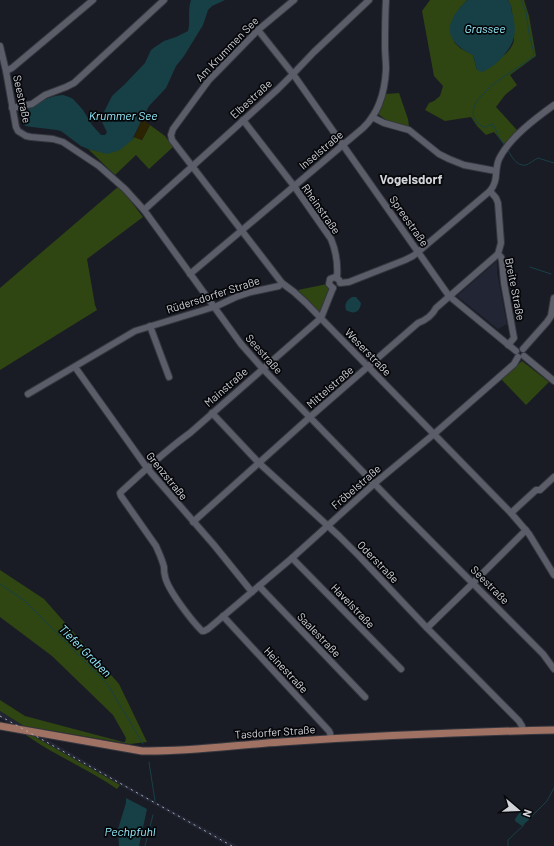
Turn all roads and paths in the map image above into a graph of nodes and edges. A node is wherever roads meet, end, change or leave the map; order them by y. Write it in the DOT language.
graph roads {
  1 [pos="93,0"];
  2 [pos="164,0"];
  3 [pos="294,0"];
  4 [pos="369,0"];
  5 [pos="386,0"];
  6 [pos="258,30"];
  7 [pos="0,46"];
  8 [pos="6,70"];
  9 [pos="293,74"];
  10 [pos="554,105"];
  11 [pos="12,108"];
  12 [pos="372,117"];
  13 [pos="243,120"];
  14 [pos="172,140"];
  15 [pos="343,145"];
  16 [pos="193,166"];
  17 [pos="496,171"];
  18 [pos="294,186"];
  19 [pos="490,191"];
  20 [pos="144,210"];
  21 [pos="242,231"];
  22 [pos="418,252"];
  23 [pos="498,254"];
  24 [pos="190,274"];
  25 [pos="338,280"];
  26 [pos="282,283"];
  27 [pos="333,288"];
  28 [pos="449,296"];
  29 [pos="554,298"];
  30 [pos="214,307"];
  31 [pos="321,318"];
  32 [pos="150,326"];
  33 [pos="508,345"];
  34 [pos="520,353"];
  35 [pos="74,367"];
  36 [pos="368,367"];
  37 [pos="263,369"];
  38 [pos="169,377"];
  39 [pos="554,381"];
  40 [pos="28,394"];
  41 [pos="212,413"];
  42 [pos="310,417"];
  43 [pos="434,434"];
  44 [pos="259,463"];
  45 [pos="147,468"];
  46 [pos="554,477"];
  47 [pos="375,483"];
  48 [pos="511,513"];
  49 [pos="193,522"];
  50 [pos="328,526"];
  51 [pos="526,530"];
  52 [pos="292,558"];
  53 [pos="554,575"];
  54 [pos="473,583"];
  55 [pos="259,586"];
  56 [pos="252,592"];
  57 [pos="223,616"];
  58 [pos="427,628"];
  59 [pos="204,631"];
  60 [pos="401,669"];
  61 [pos="554,669"];
  62 [pos="365,697"];
  63 [pos="0,726"];
  64 [pos="523,730"];
  65 [pos="554,730"];
  66 [pos="331,739"];
  1 -- 8 [label="street"];
  2 -- 11 [label="street"];
  3 -- 6 [label="street, Am Krummen See"];
  4 -- 9 [label="street, Elbestraße"];
  5 -- 12 [label="street, Inselstraße"];
  6 -- 9 [label="street, Spreestraße"];
  6 -- 14 [label="street, Am Krummen See"];
  7 -- 8 [label="street, Seestraße"];
  8 -- 11 [label="street, Seestraße"];
  9 -- 13 [label="street, Elbestraße"];
  9 -- 15 [label="street, Spreestraße"];
  10 -- 17 [label="street"];
  11 -- 20 [label="street, Seestraße"];
  12 -- 15 [label="street, Inselstraße"];
  12 -- 17 [label="street"];
  13 -- 16 [label="street, Elbestraße"];
  13 -- 18 [label="street, Rheinstraße"];
  14 -- 16 [label="street, Weserstraße"];
  15 -- 18 [label="street, Inselstraße"];
  15 -- 22 [label="street, Spreestraße"];
  16 -- 20 [label="street, Elbestraße"];
  16 -- 21 [label="street, Weserstraße"];
  17 -- 19 [label="street"];
  18 -- 21 [label="street, Inselstraße"];
  18 -- 25 [label="street, Rheinstraße"];
  19 -- 22 [label="street"];
  19 -- 23 [label="street, Breite Straße"];
  20 -- 24 [label="street, Seestraße"];
  21 -- 24 [label="street, Inselstraße"];
  21 -- 26 [label="street, Weserstraße"];
  22 -- 25 [label="street"];
  22 -- 28 [label="street, Spreestraße"];
  23 -- 28 [label="street, Mittelstraße"];
  23 -- 33 [label="street, Breite Straße"];
  24 -- 30 [label="street, Seestraße"];
  25 -- 27 [label="street"];
  25 -- 27 [label="street"];
  26 -- 30 [label="street, Rüdersdorfer Straße"];
  26 -- 31 [label="street, Weserstraße"];
  27 -- 31 [label="street, Mainstraße"];
  28 -- 33 [label="street, Spreestraße"];
  28 -- 36 [label="street, Mittelstraße"];
  29 -- 34 [label="street, Fröbelstraße"];
  30 -- 32 [label="street, Rüdersdorfer Straße"];
  30 -- 37 [label="street, Seestraße"];
  31 -- 36 [label="street, Weserstraße"];
  31 -- 37 [label="street, Mainstraße"];
  32 -- 35 [label="street, Rüdersdorfer Straße"];
  32 -- 38 [label="street"];
  33 -- 34 [label="street, Spreestraße"];
  34 -- 39 [label="street, Spreestraße"];
  34 -- 43 [label="street, Fröbelstraße"];
  35 -- 40 [label="street, Rüdersdorfer Straße"];
  35 -- 45 [label="street, Grenzstraße"];
  36 -- 42 [label="street, Mittelstraße"];
  36 -- 43 [label="street, Weserstraße"];
  37 -- 41 [label="street, Mainstraße"];
  37 -- 42 [label="street, Seestraße"];
  41 -- 44 [label="street, Oderstraße"];
  41 -- 45 [label="street, Mainstraße"];
  42 -- 44 [label="street, Mittelstraße"];
  42 -- 47 [label="street, Seestraße"];
  43 -- 47 [label="street, Fröbelstraße"];
  43 -- 48 [label="street, Weserstraße"];
  44 -- 49 [label="street, Mittelstraße"];
  44 -- 50 [label="street, Oderstraße"];
  45 -- 49 [label="street, Grenzstraße"];
  45 -- 59 [label="street, Mainstraße"];
  46 -- 48 [label="street"];
  47 -- 50 [label="street, Fröbelstraße"];
  47 -- 54 [label="street, Seestraße"];
  48 -- 51 [label="street, Weserstraße"];
  49 -- 56 [label="street, Grenzstraße"];
  50 -- 52 [label="street, Fröbelstraße"];
  50 -- 58 [label="street, Oderstraße"];
  51 -- 53 [label="street, Weserstraße"];
  51 -- 54 [label="street"];
  52 -- 55 [label="street, Fröbelstraße"];
  52 -- 60 [label="street, Havelstraße"];
  54 -- 58 [label="street"];
  54 -- 61 [label="street, Seestraße"];
  55 -- 56 [label="street, Fröbelstraße"];
  55 -- 62 [label="street, Saalestraße"];
  56 -- 57 [label="street, Fröbelstraße"];
  57 -- 59 [label="street, Fröbelstraße"];
  57 -- 66 [label="street, Heinestraße"];
  58 -- 64 [label="street, Oderstraße"];
  63 -- 66 [label="main road, Tasdorfer Straße"];
  64 -- 65 [label="main road, Tasdorfer Straße"];
  64 -- 66 [label="main road, Tasdorfer Straße"];
}
